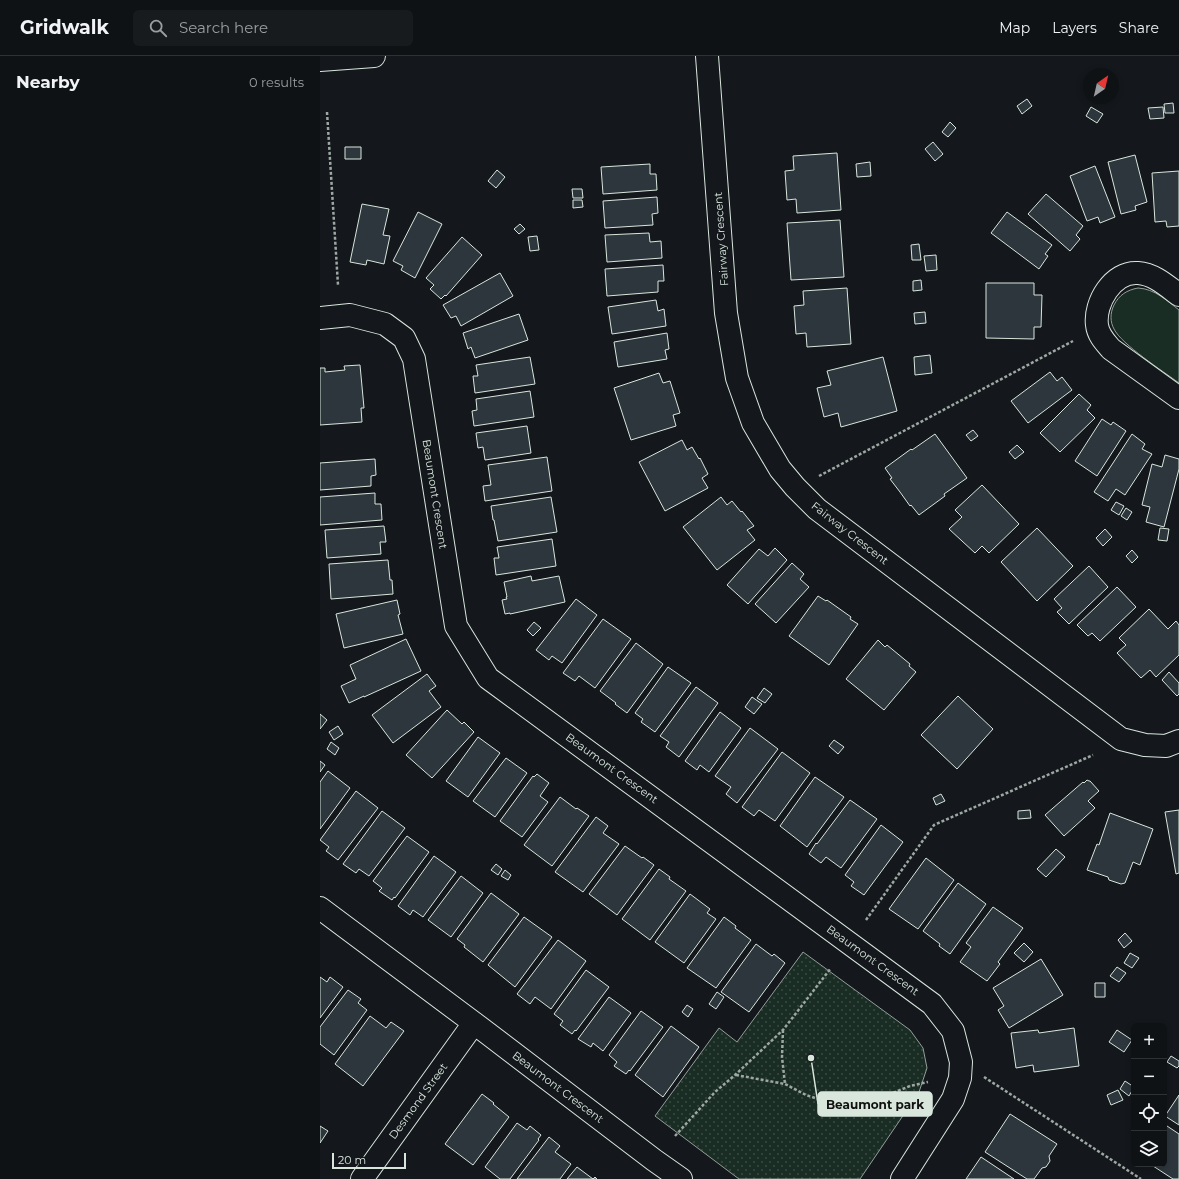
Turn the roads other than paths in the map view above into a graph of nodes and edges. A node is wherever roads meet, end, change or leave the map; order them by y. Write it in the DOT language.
graph roads {
  1 [pos="374,56"];
  2 [pos="707,56"];
  3 [pos="320,60"];
  4 [pos="1179,295"];
  5 [pos="320,318"];
  6 [pos="1179,398"];
  7 [pos="1179,740"];
  8 [pos="320,908"];
  9 [pos="474,1023"];
  10 [pos="362,1179"];
  11 [pos="681,1179"];
  12 [pos="902,1179"];
  1 -- 3 [label="street"];
  2 -- 7 [label="street, Fairway Crescent"];
  4 -- 6 [label="street"];
  5 -- 12 [label="street, Beaumont Crescent"];
  8 -- 9 [label="street, Beaumont Crescent"];
  9 -- 10 [label="street, Desmond Street"];
  9 -- 11 [label="street, Beaumont Crescent"];
}
